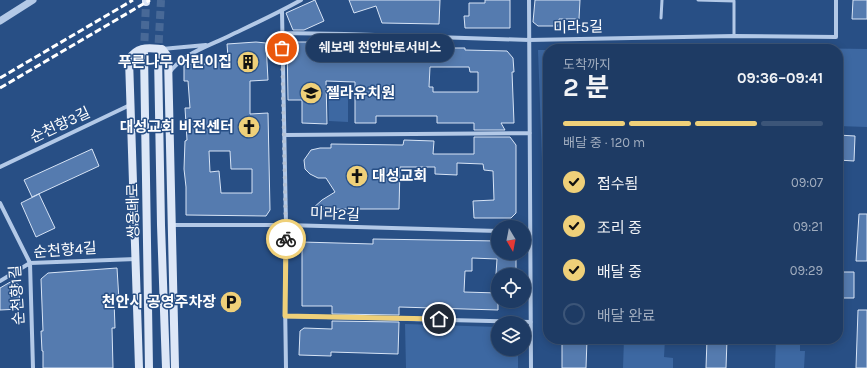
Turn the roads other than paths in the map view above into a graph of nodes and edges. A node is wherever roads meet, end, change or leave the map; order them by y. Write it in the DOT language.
graph roads {
  1 [pos="33,0"];
  2 [pos="301,0"];
  3 [pos="529,0"];
  4 [pos="662,0"];
  5 [pos="698,0"];
  6 [pos="836,0"];
  7 [pos="282,11"];
  8 [pos="661,18"];
  9 [pos="0,21"];
  10 [pos="282,33"];
  11 [pos="734,36"];
  12 [pos="530,40"];
  13 [pos="209,45"];
  14 [pos="160,52"];
  15 [pos="144,54"];
  16 [pos="168,74"];
  17 [pos="130,105"];
  18 [pos="530,133"];
  19 [pos="285,135"];
  20 [pos="0,167"];
  21 [pos="0,203"];
  22 [pos="530,220"];
  23 [pos="171,225"];
  24 [pos="286,225"];
  25 [pos="491,231"];
  26 [pos="136,259"];
  27 [pos="530,260"];
  28 [pos="30,263"];
  29 [pos="0,281"];
  30 [pos="285,316"];
  31 [pos="531,316"];
  32 [pos="491,321"];
  33 [pos="531,356"];
  34 [pos="32,368"];
  35 [pos="139,368"];
  36 [pos="149,368"];
  37 [pos="166,368"];
  38 [pos="175,368"];
  39 [pos="286,368"];
  40 [pos="531,368"];
  1 -- 9 [label="street"];
  2 -- 7 [label="street"];
  3 -- 12 [label="street"];
  4 -- 8 [label="lane"];
  5 -- 11 [label="lane"];
  6 -- 11 [label="street, 미라5길"];
  7 -- 10 [label="street"];
  7 -- 13 [label="street"];
  10 -- 12 [label="street, 미라5길"];
  10 -- 19 [label="street"];
  11 -- 12 [label="street, 미라5길"];
  12 -- 18 [label="street"];
  13 -- 14 [label="street"];
  13 -- 16 [label="street"];
  14 -- 16 [label="main road"];
  14 -- 17 [label="main road"];
  14 -- 37 [label="main road, 쌍용대로"];
  15 -- 36 [label="main road, 쌍용대로"];
  16 -- 23 [label="main road"];
  17 -- 20 [label="street, 순천향3길"];
  17 -- 26 [label="main road"];
  18 -- 19 [label="street"];
  18 -- 22 [label="street"];
  19 -- 24 [label="street"];
  21 -- 28 [label="street, 순천향1길"];
  23 -- 24 [label="street, 미라2길"];
  23 -- 38 [label="main road"];
  24 -- 25 [label="street, 미라2길"];
  24 -- 30 [label="street"];
  26 -- 28 [label="street, 순천향4길"];
  26 -- 35 [label="main road"];
  27 -- 31 [label="street"];
  28 -- 29 [label="street, 순천향4길"];
  28 -- 34 [label="street, 순천향1길"];
  30 -- 32 [label="street"];
  30 -- 39 [label="street"];
  33 -- 40 [label="street"];
}
